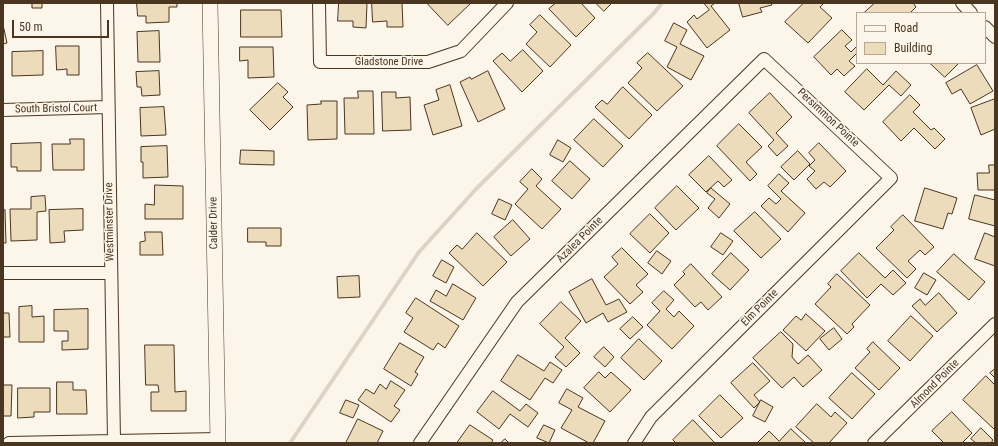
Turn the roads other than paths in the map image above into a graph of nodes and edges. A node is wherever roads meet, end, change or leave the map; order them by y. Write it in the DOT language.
graph roads {
  1 [pos="107,3"];
  2 [pos="210,3"];
  3 [pos="319,3"];
  4 [pos="508,3"];
  5 [pos="962,3"];
  6 [pos="970,12"];
  7 [pos="986,28"];
  8 [pos="995,37"];
  9 [pos="764,59"];
  10 [pos="108,107"];
  11 [pos="3,110"];
  12 [pos="892,178"];
  13 [pos="3,273"];
  14 [pos="111,273"];
  15 [pos="995,324"];
  16 [pos="114,441"];
  17 [pos="218,441"];
  18 [pos="9,443"];
  19 [pos="420,443"];
  20 [pos="634,443"];
  21 [pos="874,443"];
  1 -- 10 [label="street, Westminster Drive"];
  2 -- 17 [label="street, Calder Drive"];
  3 -- 4 [label="street, Gladstone Drive"];
  5 -- 6 [label="street"];
  7 -- 8 [label="street"];
  9 -- 12 [label="street, Persimmon Pointe"];
  9 -- 19 [label="street, Azalea Pointe"];
  10 -- 11 [label="street, South Bristol Court"];
  10 -- 14 [label="street, Westminster Drive"];
  12 -- 20 [label="street, Elm Pointe"];
  13 -- 14 [label="street"];
  14 -- 16 [label="street, Westminster Drive"];
  15 -- 21 [label="street, Almond Pointe"];
  16 -- 17 [label="street"];
  16 -- 18 [label="street"];
}
